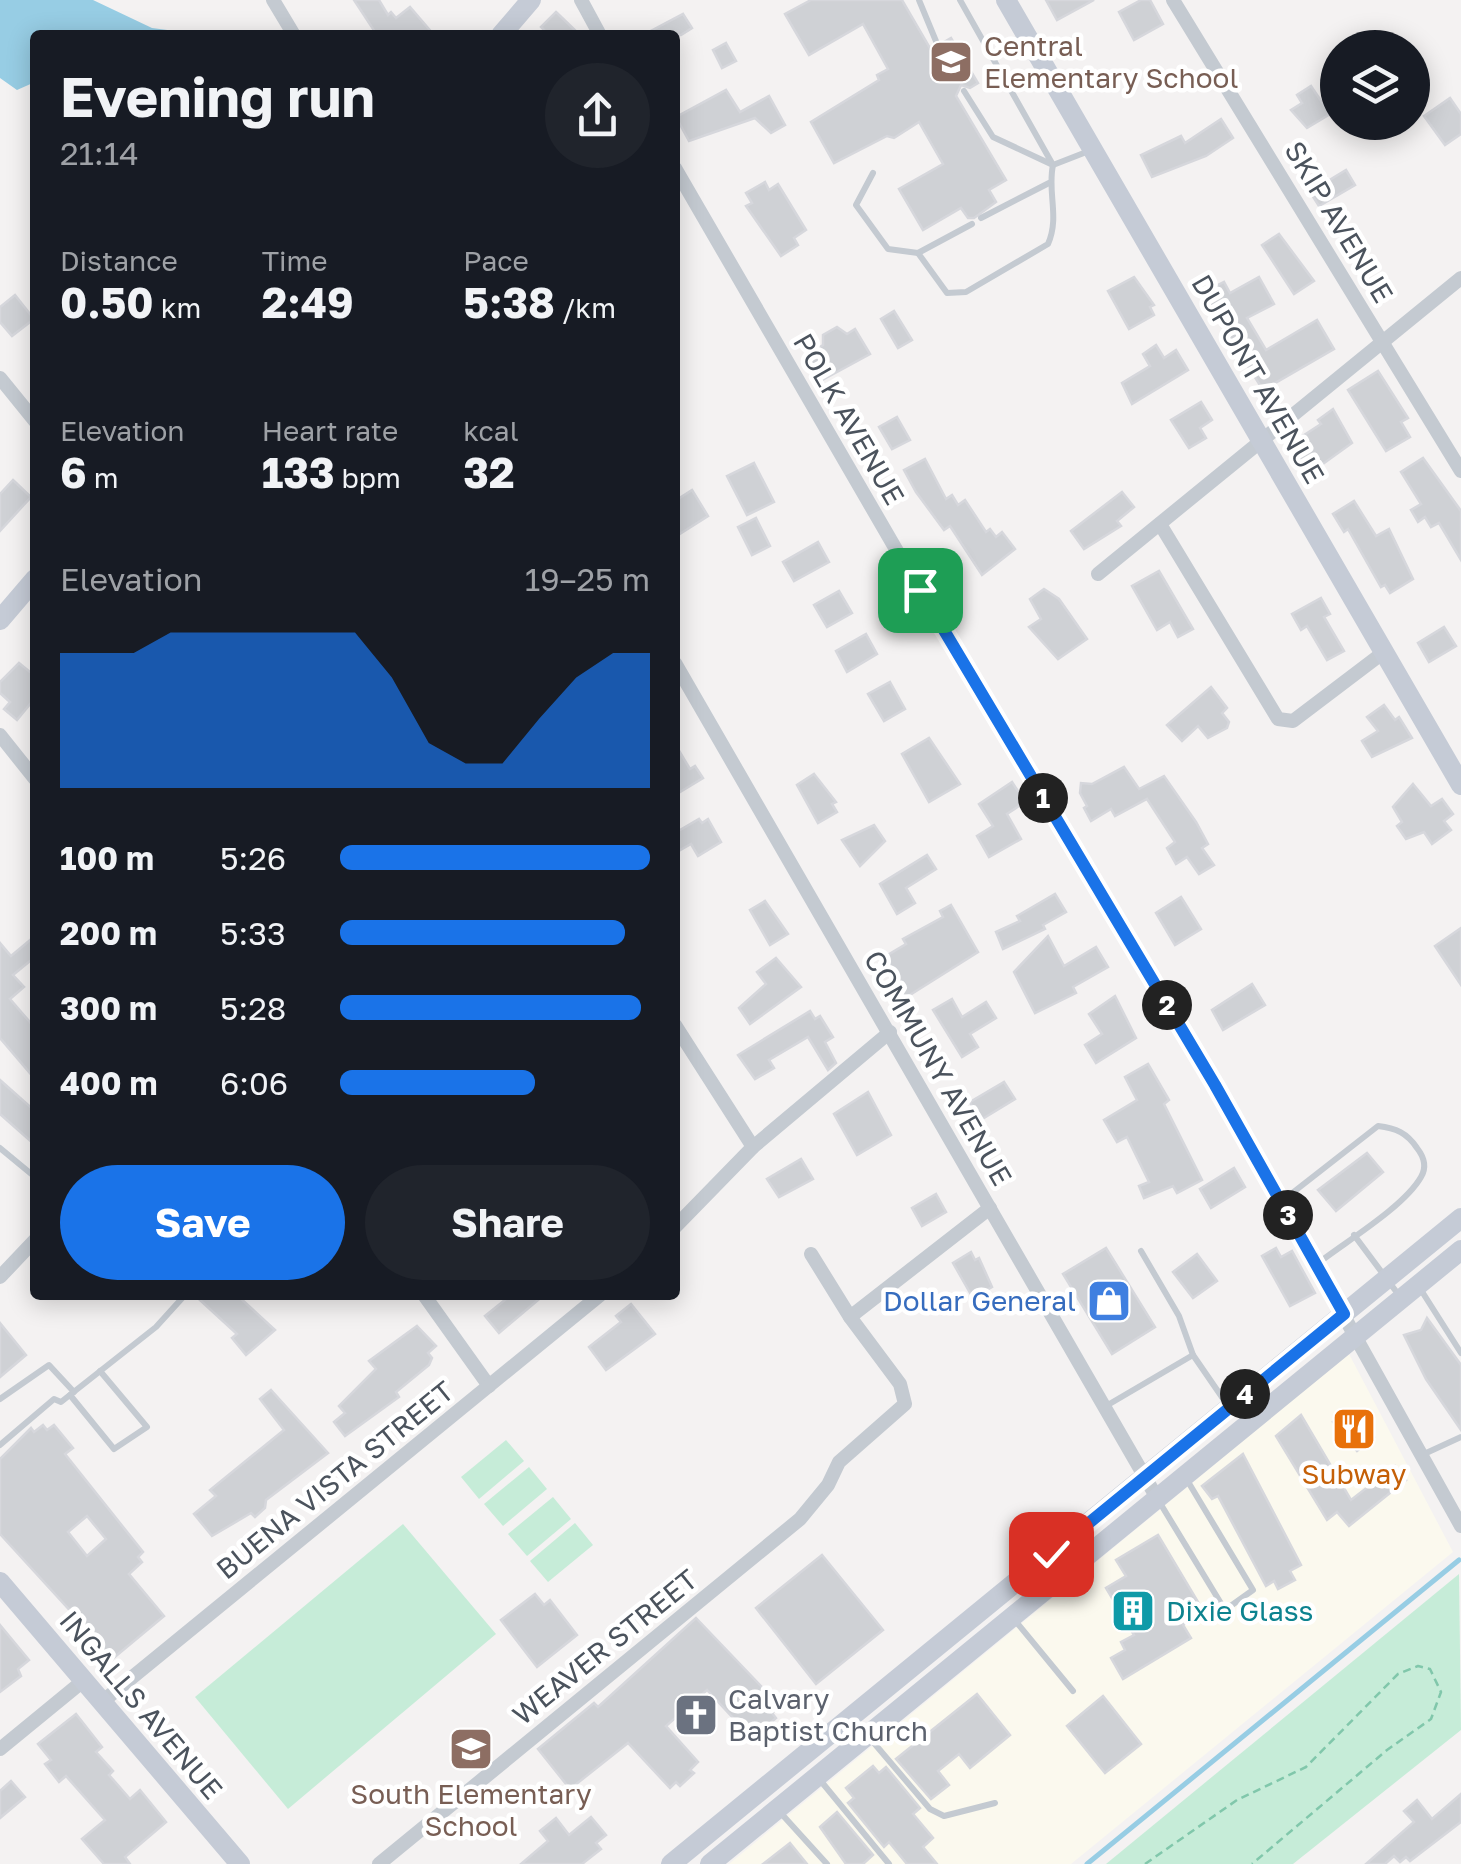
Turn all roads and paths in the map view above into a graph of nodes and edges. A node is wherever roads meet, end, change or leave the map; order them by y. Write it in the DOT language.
graph roads {
  1 [pos="273,0"];
  2 [pos="531,0"];
  3 [pos="581,0"];
  4 [pos="918,0"];
  5 [pos="960,0"];
  6 [pos="1006,0"];
  7 [pos="1174,0"];
  8 [pos="291,30"];
  9 [pos="505,30"];
  10 [pos="597,30"];
  11 [pos="938,46"];
  12 [pos="964,91"];
  13 [pos="1093,150"];
  14 [pos="1053,165"];
  15 [pos="872,173"];
  16 [pos="680,177"];
  17 [pos="1049,182"];
  18 [pos="981,218"];
  19 [pos="972,224"];
  20 [pos="918,253"];
  21 [pos="1461,278"];
  22 [pos="1382,342"];
  23 [pos="0,378"];
  24 [pos="30,416"];
  25 [pos="1262,441"];
  26 [pos="1461,471"];
  27 [pos="1160,524"];
  28 [pos="1098,574"];
  29 [pos="30,585"];
  30 [pos="0,620"];
  31 [pos="1384,652"];
  32 [pos="680,672"];
  33 [pos="0,735"];
  34 [pos="30,774"];
  35 [pos="1461,785"];
  36 [pos="890,1032"];
  37 [pos="680,1033"];
  38 [pos="753,1147"];
  39 [pos="0,1148"];
  40 [pos="30,1174"];
  41 [pos="1281,1202"];
  42 [pos="990,1208"];
  43 [pos="1461,1218"];
  44 [pos="680,1222"];
  45 [pos="1354,1235"];
  46 [pos="30,1245"];
  47 [pos="1461,1250"];
  48 [pos="1141,1251"];
  49 [pos="811,1254"];
  50 [pos="1316,1265"];
  51 [pos="0,1277"];
  52 [pos="1387,1279"];
  53 [pos="1409,1291"];
  54 [pos="180,1300"];
  55 [pos="428,1300"];
  56 [pos="594,1300"];
  57 [pos="1344,1314"];
  58 [pos="850,1317"];
  59 [pos="1355,1335"];
  60 [pos="1461,1352"];
  61 [pos="1193,1355"];
  62 [pos="100,1371"];
  63 [pos="489,1386"];
  64 [pos="72,1394"];
  65 [pos="0,1399"];
  66 [pos="1106,1406"];
  67 [pos="1229,1408"];
  68 [pos="1461,1436"];
  69 [pos="0,1444"];
  70 [pos="1424,1454"];
  71 [pos="1146,1476"];
  72 [pos="1185,1476"];
  73 [pos="1157,1498"];
  74 [pos="1461,1526"];
  75 [pos="0,1582"];
  76 [pos="1012,1617"];
  77 [pos="84,1680"];
  78 [pos="1074,1690"];
  79 [pos="102,1702"];
  80 [pos="868,1736"];
  81 [pos="0,1749"];
  82 [pos="818,1776"];
  83 [pos="995,1803"];
  84 [pos="777,1809"];
  85 [pos="235,1862"];
  86 [pos="378,1864"];
  87 [pos="671,1864"];
  88 [pos="710,1864"];
  89 [pos="827,1864"];
  90 [pos="889,1864"];
  91 [pos="1145,1864"];
  92 [pos="1252,1864"];
  1 -- 8 [label="street"];
  2 -- 9 [label="main road"];
  3 -- 10 [label="street"];
  4 -- 11 [label="lane"];
  5 -- 14 [label="lane"];
  6 -- 13 [label="main road, DUPONT AVENUE"];
  7 -- 22 [label="street, SKIP AVENUE"];
  12 -- 14 [label="lane"];
  13 -- 14 [label="lane"];
  13 -- 25 [label="main road, DUPONT AVENUE"];
  14 -- 17 [label="lane"];
  15 -- 20 [label="lane"];
  16 -- 41 [label="street, POLK AVENUE"];
  17 -- 18 [label="lane"];
  17 -- 20 [label="lane"];
  19 -- 20 [label="lane"];
  21 -- 22 [label="street"];
  22 -- 25 [label="street"];
  22 -- 26 [label="street, SKIP AVENUE"];
  23 -- 24 [label="street"];
  25 -- 27 [label="street"];
  25 -- 31 [label="main road, DUPONT AVENUE"];
  27 -- 28 [label="street"];
  27 -- 31 [label="street"];
  29 -- 30 [label="main road"];
  31 -- 35 [label="main road, DUPONT AVENUE"];
  32 -- 36 [label="street, COMMUNY AVENUE"];
  33 -- 34 [label="street"];
  36 -- 38 [label="street"];
  36 -- 42 [label="street, COMMUNY AVENUE"];
  37 -- 38 [label="street"];
  38 -- 44 [label="street"];
  39 -- 40 [label="lane"];
  41 -- 45 [label="lane"];
  41 -- 50 [label="street, POLK AVENUE"];
  42 -- 58 [label="street"];
  42 -- 66 [label="street, COMMUNY AVENUE"];
  43 -- 52 [label="main road"];
  45 -- 50 [label="lane"];
  45 -- 52 [label="lane"];
  46 -- 51 [label="street"];
  47 -- 53 [label="main road"];
  48 -- 61 [label="lane"];
  49 -- 58 [label="street"];
  50 -- 57 [label="street, POLK AVENUE"];
  52 -- 53 [label="lane"];
  52 -- 57 [label="main road"];
  53 -- 59 [label="main road"];
  53 -- 60 [label="lane"];
  54 -- 62 [label="lane"];
  55 -- 63 [label="street"];
  56 -- 63 [label="street, BUENA VISTA STREET"];
  57 -- 59 [label="street, POLK AVENUE"];
  57 -- 67 [label="main road"];
  58 -- 86 [label="street, WEAVER STREET"];
  59 -- 70 [label="street, POLK AVENUE"];
  59 -- 72 [label="main road"];
  61 -- 66 [label="lane"];
  61 -- 67 [label="lane"];
  62 -- 64 [label="lane"];
  62 -- 64 [label="lane"];
  63 -- 79 [label="street, BUENA VISTA STREET"];
  64 -- 65 [label="lane"];
  64 -- 69 [label="lane"];
  66 -- 71 [label="street, COMMUNY AVENUE"];
  67 -- 71 [label="main road"];
  68 -- 70 [label="lane"];
  70 -- 74 [label="street, POLK AVENUE"];
  71 -- 73 [label="street, COMMUNY AVENUE"];
  71 -- 87 [label="main road"];
  72 -- 73 [label="main road"];
  72 -- 73 [label="lane"];
  73 -- 76 [label="main road"];
  75 -- 77 [label="main road, INGALLS AVENUE"];
  76 -- 78 [label="lane"];
  76 -- 80 [label="main road"];
  77 -- 79 [label="main road, INGALLS AVENUE"];
  77 -- 81 [label="street"];
  79 -- 85 [label="main road, INGALLS AVENUE"];
  80 -- 82 [label="main road"];
  80 -- 83 [label="lane"];
  82 -- 84 [label="main road"];
  82 -- 90 [label="lane"];
  84 -- 88 [label="main road"];
  84 -- 89 [label="lane"];
  91 -- 92 [label="path"];
}
